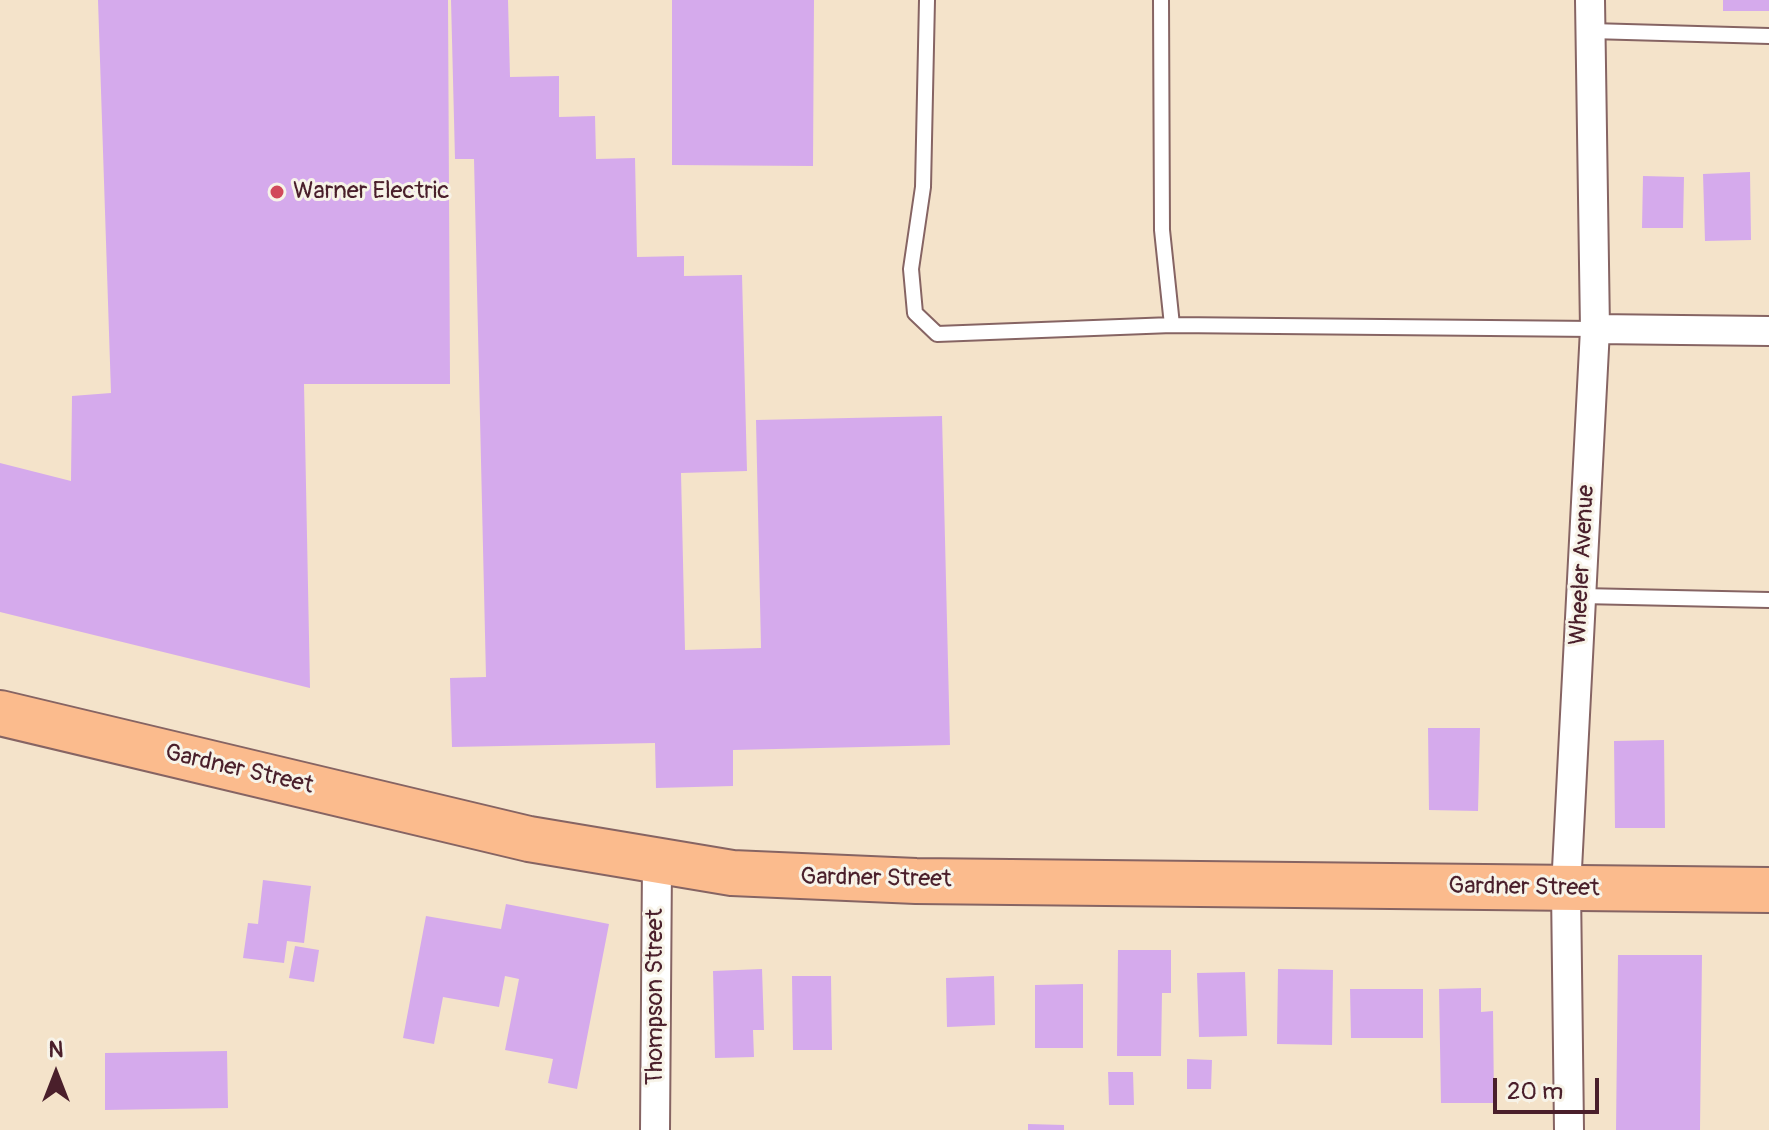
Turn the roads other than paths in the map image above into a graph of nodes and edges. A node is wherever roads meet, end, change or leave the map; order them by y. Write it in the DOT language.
graph roads {
  1 [pos="927,0"];
  2 [pos="1161,0"];
  3 [pos="1590,0"];
  4 [pos="1591,31"];
  5 [pos="1769,36"];
  6 [pos="1172,325"];
  7 [pos="1595,329"];
  8 [pos="1769,331"];
  9 [pos="1581,596"];
  10 [pos="1769,600"];
  11 [pos="0,713"];
  12 [pos="657,863"];
  13 [pos="1566,888"];
  14 [pos="1769,890"];
  15 [pos="655,1130"];
  16 [pos="1569,1130"];
  1 -- 6 [label="lane"];
  2 -- 6 [label="lane"];
  3 -- 4 [label="street, Wheeler Avenue"];
  4 -- 5 [label="lane"];
  4 -- 7 [label="street, Wheeler Avenue"];
  6 -- 7 [label="lane"];
  7 -- 8 [label="street"];
  7 -- 9 [label="street, Wheeler Avenue"];
  9 -- 10 [label="lane"];
  9 -- 13 [label="street, Wheeler Avenue"];
  11 -- 12 [label="main road, Gardner Street"];
  12 -- 13 [label="main road, Gardner Street"];
  12 -- 15 [label="street, Thompson Street"];
  13 -- 14 [label="main road, Gardner Street"];
  13 -- 16 [label="street, Wheeler Avenue"];
}
